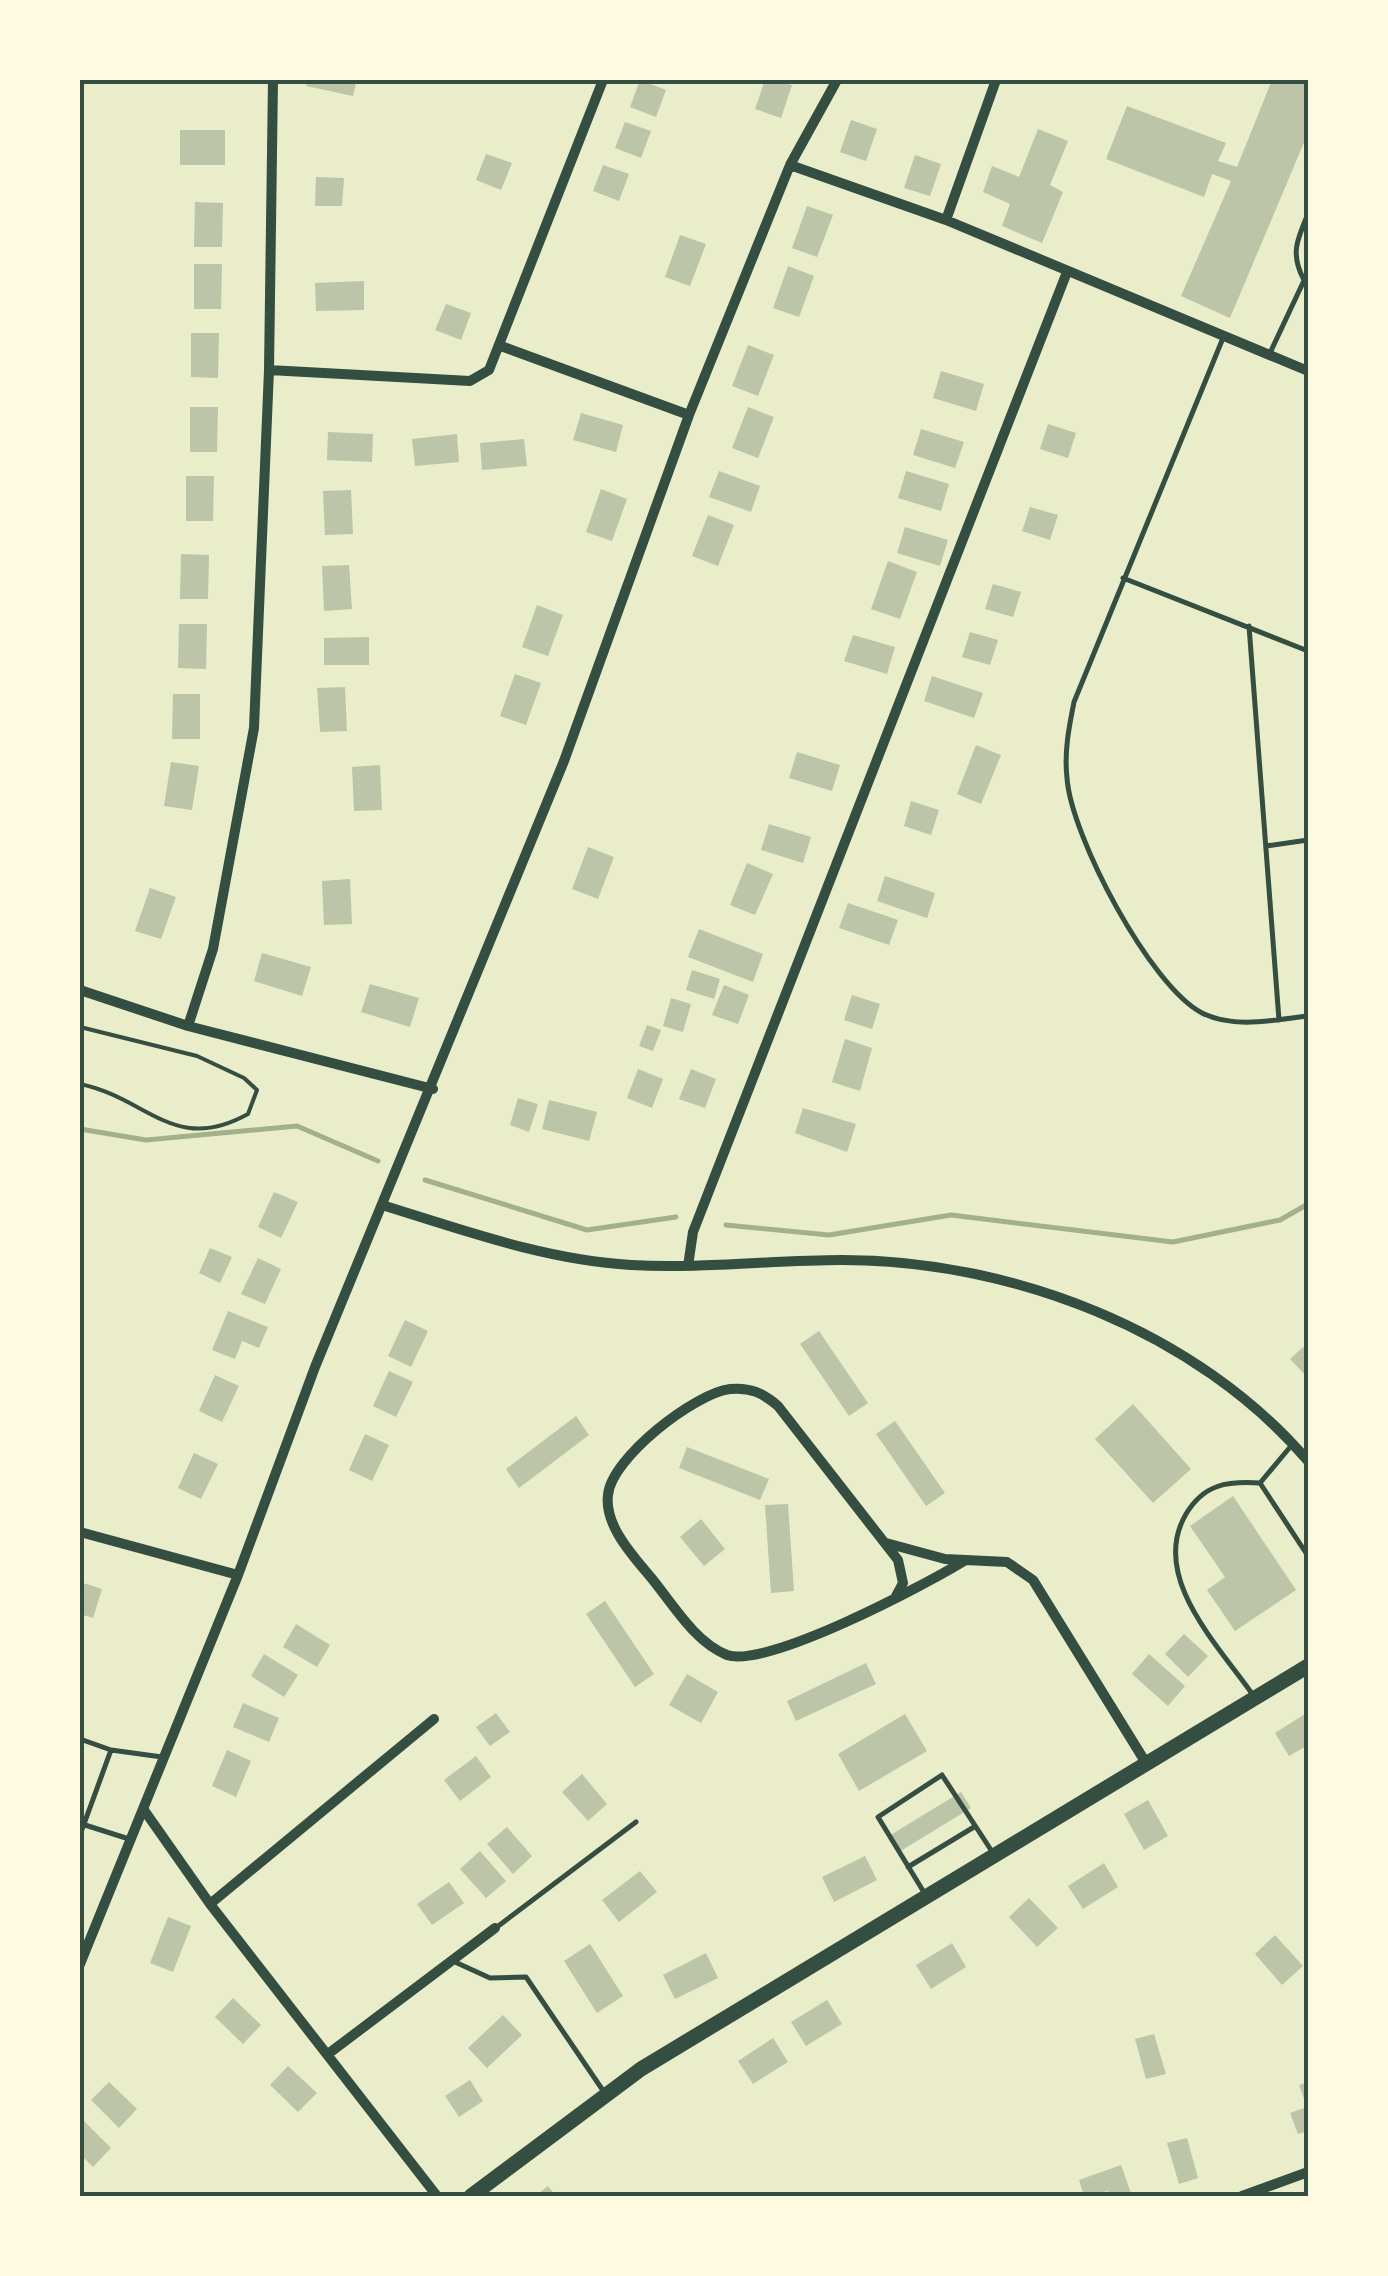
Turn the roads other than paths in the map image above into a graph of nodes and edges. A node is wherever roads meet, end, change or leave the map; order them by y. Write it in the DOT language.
graph roads {
  1 [pos="272,80"];
  2 [pos="604,80"];
  3 [pos="838,80"];
  4 [pos="996,80"];
  5 [pos="790,164"];
  6 [pos="1308,214"];
  7 [pos="946,220"];
  8 [pos="1067,272"];
  9 [pos="1308,272"];
  10 [pos="1304,280"];
  11 [pos="1223,338"];
  12 [pos="500,346"];
  13 [pos="1269,356"];
  14 [pos="269,370"];
  15 [pos="1308,371"];
  16 [pos="690,415"];
  17 [pos="1122,578"];
  18 [pos="1249,626"];
  19 [pos="1308,651"];
  20 [pos="1308,840"];
  21 [pos="1266,846"];
  22 [pos="80,990"];
  23 [pos="1308,1016"];
  24 [pos="1279,1020"];
  25 [pos="188,1026"];
  26 [pos="433,1090"];
  27 [pos="382,1206"];
  28 [pos="688,1266"];
  29 [pos="1293,1444"];
  30 [pos="1308,1461"];
  31 [pos="1260,1483"];
  32 [pos="80,1532"];
  33 [pos="885,1543"];
  34 [pos="1308,1556"];
  35 [pos="964,1561"];
  36 [pos="238,1575"];
  37 [pos="896,1596"];
  38 [pos="1308,1666"];
  39 [pos="1254,1698"];
  40 [pos="434,1719"];
  41 [pos="80,1739"];
  42 [pos="111,1750"];
  43 [pos="164,1758"];
  44 [pos="1146,1763"];
  45 [pos="144,1810"];
  46 [pos="636,1822"];
  47 [pos="84,1824"];
  48 [pos="976,1826"];
  49 [pos="80,1836"];
  50 [pos="131,1840"];
  51 [pos="995,1855"];
  52 [pos="908,1867"];
  53 [pos="926,1896"];
  54 [pos="210,1904"];
  55 [pos="495,1928"];
  56 [pos="452,1960"];
  57 [pos="80,1964"];
  58 [pos="328,2054"];
  59 [pos="605,2095"];
  60 [pos="1308,2172"];
  61 [pos="437,2196"];
  62 [pos="470,2196"];
  63 [pos="1242,2196"];
  1 -- 14 [label="street"];
  2 -- 12 [label="street"];
  3 -- 5 [label="street"];
  4 -- 7 [label="street"];
  5 -- 7 [label="street"];
  5 -- 16 [label="street"];
  6 -- 10 [label="lane"];
  7 -- 8 [label="street"];
  8 -- 11 [label="street"];
  8 -- 28 [label="street"];
  9 -- 10 [label="lane"];
  10 -- 13 [label="lane"];
  11 -- 13 [label="street"];
  11 -- 17 [label="lane"];
  12 -- 14 [label="street"];
  12 -- 16 [label="street"];
  13 -- 15 [label="street"];
  14 -- 25 [label="street"];
  16 -- 26 [label="street"];
  17 -- 18 [label="lane"];
  17 -- 24 [label="lane"];
  18 -- 19 [label="lane"];
  18 -- 21 [label="lane"];
  20 -- 21 [label="lane"];
  21 -- 24 [label="lane"];
  22 -- 25 [label="street"];
  23 -- 24 [label="lane"];
  25 -- 26 [label="street"];
  26 -- 27 [label="street"];
  27 -- 28 [label="street"];
  27 -- 36 [label="street"];
  28 -- 29 [label="street"];
  29 -- 30 [label="street"];
  29 -- 31 [label="lane"];
  31 -- 34 [label="lane"];
  31 -- 39 [label="lane"];
  32 -- 36 [label="street"];
  33 -- 35 [label="street"];
  33 -- 37 [label="street"];
  33 -- 37 [label="street"];
  35 -- 37 [label="street"];
  35 -- 44 [label="street"];
  36 -- 43 [label="street"];
  38 -- 39 [label="main road"];
  39 -- 44 [label="main road"];
  40 -- 54 [label="street"];
  41 -- 42 [label="lane"];
  42 -- 43 [label="lane"];
  42 -- 47 [label="lane"];
  43 -- 45 [label="street"];
  44 -- 51 [label="main road"];
  45 -- 50 [label="street"];
  45 -- 54 [label="street"];
  46 -- 55 [label="lane"];
  47 -- 49 [label="lane"];
  47 -- 50 [label="lane"];
  48 -- 51 [label="lane"];
  48 -- 52 [label="lane"];
  48 -- 52 [label="lane"];
  50 -- 57 [label="street"];
  51 -- 53 [label="main road"];
  52 -- 53 [label="lane"];
  53 -- 59 [label="main road"];
  54 -- 58 [label="street"];
  55 -- 56 [label="street"];
  56 -- 58 [label="street"];
  56 -- 59 [label="lane"];
  58 -- 61 [label="street"];
  59 -- 62 [label="main road"];
  60 -- 63 [label="street"];
}
